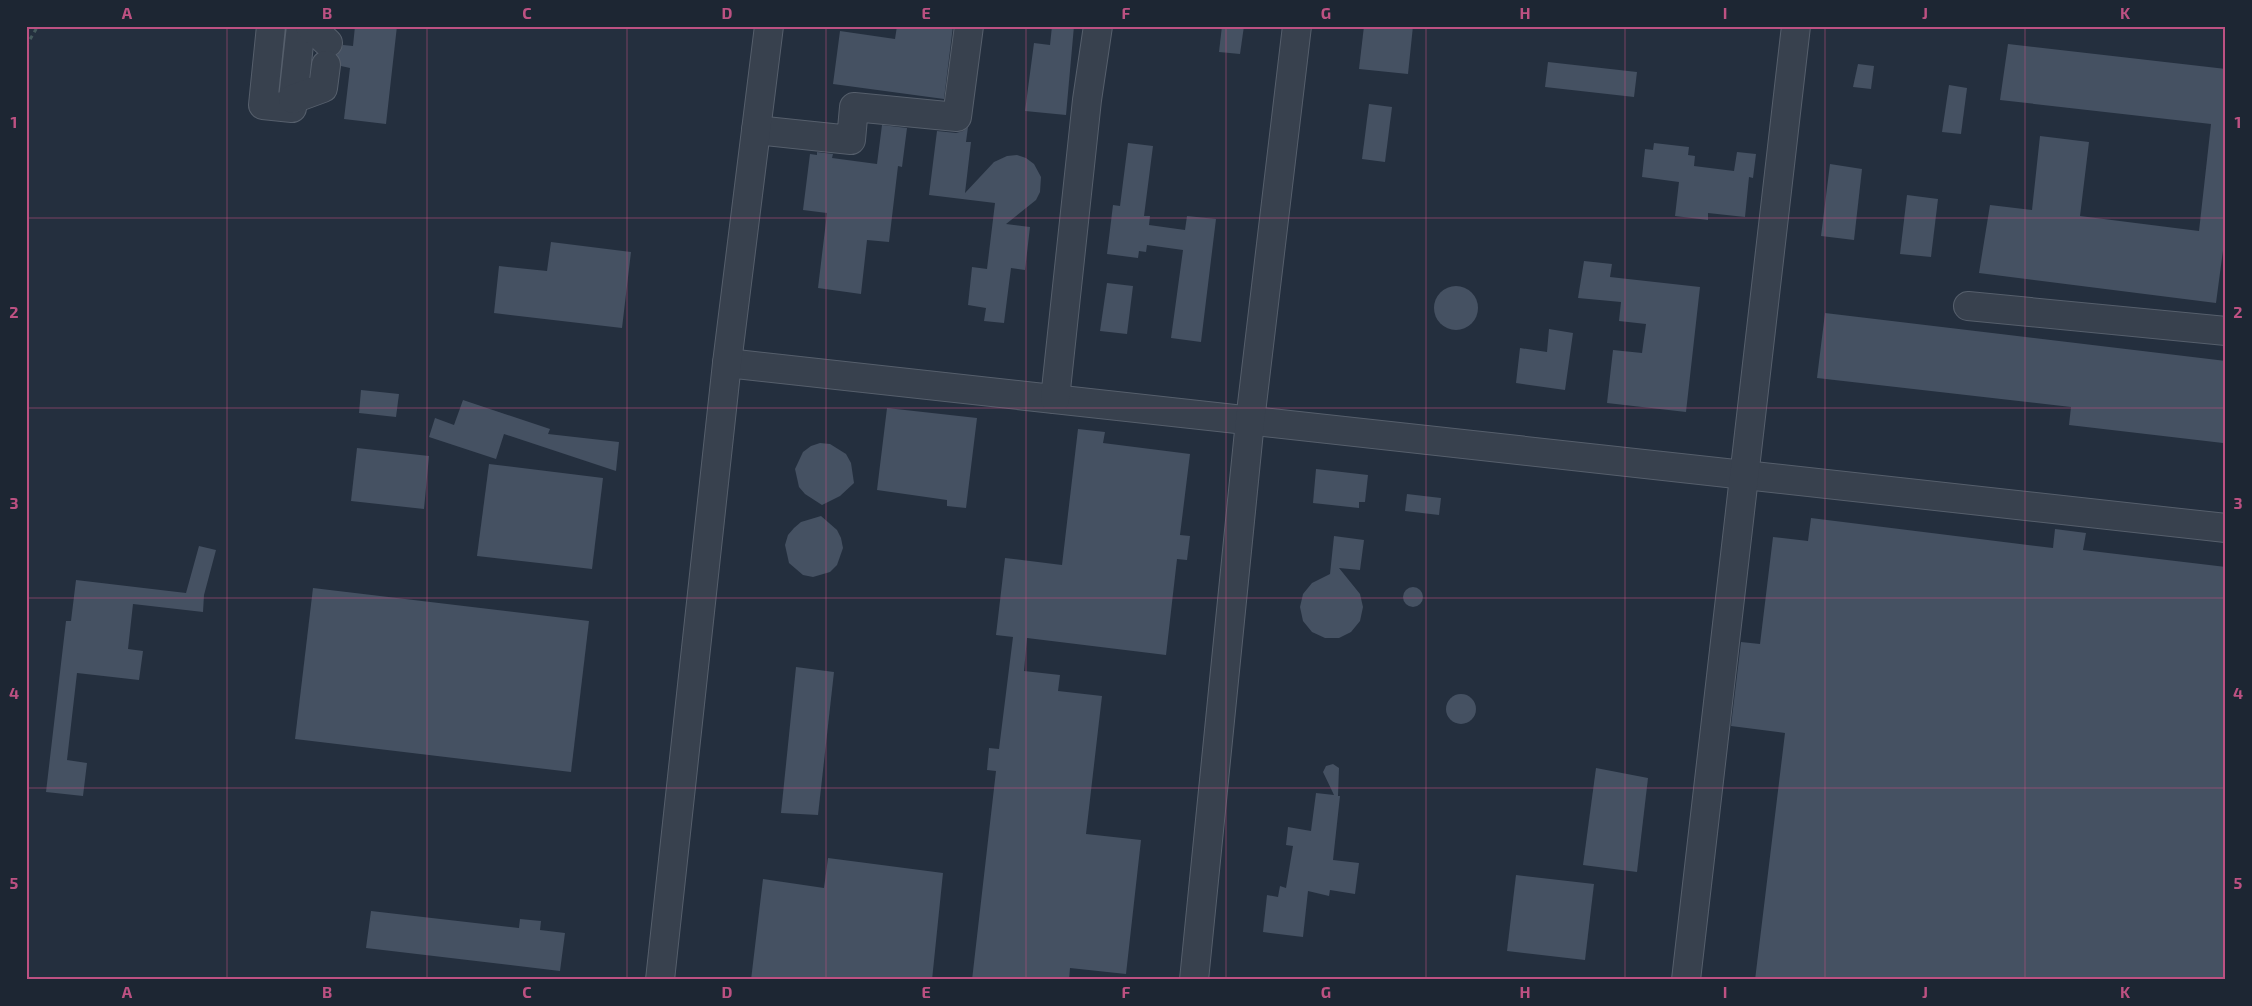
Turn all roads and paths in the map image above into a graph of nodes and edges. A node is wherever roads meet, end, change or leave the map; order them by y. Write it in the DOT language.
graph roads {
  1 [pos="38,26"];
  2 [pos="271,26"];
  3 [pos="301,26"];
  4 [pos="769,26"];
  5 [pos="969,26"];
  6 [pos="1098,26"];
  7 [pos="1297,26"];
  8 [pos="1796,26"];
  9 [pos="321,44"];
  10 [pos="26,46"];
  11 [pos="293,99"];
  12 [pos="756,130"];
  13 [pos="1968,306"];
  14 [pos="2226,331"];
  15 [pos="727,363"];
  16 [pos="1055,400"];
  17 [pos="1250,421"];
  18 [pos="1744,476"];
  19 [pos="2226,528"];
  20 [pos="660,980"];
  21 [pos="1194,980"];
  22 [pos="1686,980"];
  1 -- 10 [label="path"];
  2 -- 11 [label="lane"];
  3 -- 11 [label="lane"];
  4 -- 12 [label="lane"];
  5 -- 12 [label="lane"];
  6 -- 16 [label="lane"];
  7 -- 17 [label="lane"];
  8 -- 18 [label="lane"];
  9 -- 11 [label="lane"];
  12 -- 15 [label="lane"];
  13 -- 14 [label="lane"];
  15 -- 16 [label="lane"];
  15 -- 20 [label="lane"];
  16 -- 17 [label="lane"];
  17 -- 18 [label="lane"];
  17 -- 21 [label="lane"];
  18 -- 19 [label="lane"];
  18 -- 22 [label="lane"];
}
